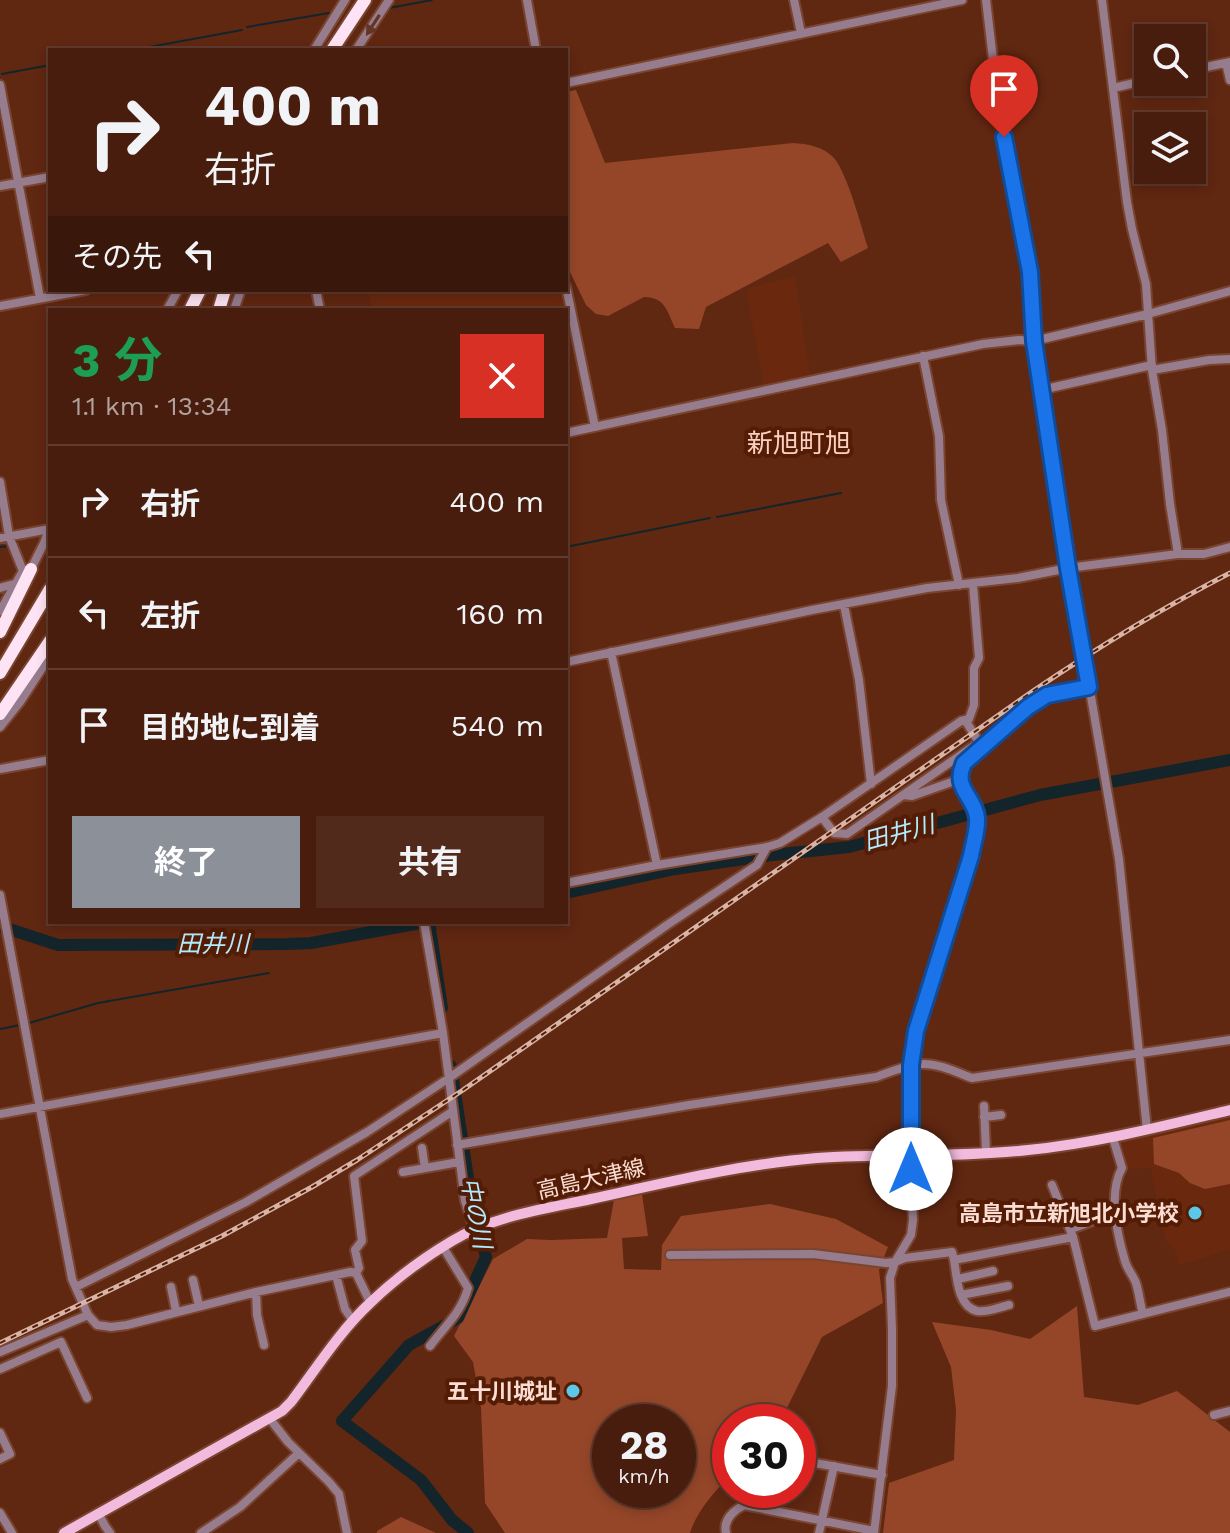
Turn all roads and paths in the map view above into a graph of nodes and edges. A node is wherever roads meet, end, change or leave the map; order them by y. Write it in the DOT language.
graph roads {
  1 [pos="345,0"];
  2 [pos="365,0"];
  3 [pos="389,0"];
  4 [pos="527,0"];
  5 [pos="794,0"];
  6 [pos="962,0"];
  7 [pos="986,0"];
  8 [pos="1102,0"];
  9 [pos="801,33"];
  10 [pos="315,48"];
  11 [pos="333,48"];
  12 [pos="357,48"];
  13 [pos="536,48"];
  14 [pos="1228,62"];
  15 [pos="1206,67"];
  16 [pos="1230,80"];
  17 [pos="568,83"];
  18 [pos="1134,83"];
  19 [pos="0,85"];
  20 [pos="1113,88"];
  21 [pos="48,177"];
  22 [pos="19,183"];
  23 [pos="0,186"];
  24 [pos="1230,291"];
  25 [pos="74,292"];
  26 [pos="567,292"];
  27 [pos="40,298"];
  28 [pos="0,306"];
  29 [pos="1148,314"];
  30 [pos="1034,341"];
  31 [pos="923,356"];
  32 [pos="1230,359"];
  33 [pos="1152,367"];
  34 [pos="1041,390"];
  35 [pos="595,427"];
  36 [pos="568,433"];
  37 [pos="0,488"];
  38 [pos="48,529"];
  39 [pos="48,532"];
  40 [pos="4,537"];
  41 [pos="1230,547"];
  42 [pos="1178,554"];
  43 [pos="1068,568"];
  44 [pos="27,570"];
  45 [pos="14,584"];
  46 [pos="973,584"];
  47 [pos="959,585"];
  48 [pos="0,588"];
  49 [pos="48,592"];
  50 [pos="844,605"];
  51 [pos="0,611"];
  52 [pos="0,632"];
  53 [pos="48,644"];
  54 [pos="611,652"];
  55 [pos="48,659"];
  56 [pos="568,662"];
  57 [pos="0,673"];
  58 [pos="1089,687"];
  59 [pos="0,714"];
  60 [pos="965,720"];
  61 [pos="0,727"];
  62 [pos="982,747"];
  63 [pos="48,760"];
  64 [pos="0,769"];
  65 [pos="960,779"];
  66 [pos="871,784"];
  67 [pos="903,795"];
  68 [pos="822,817"];
  69 [pos="766,849"];
  70 [pos="657,865"];
  71 [pos="568,883"];
  72 [pos="0,895"];
  73 [pos="424,924"];
  74 [pos="0,948"];
  75 [pos="10,952"];
  76 [pos="443,1033"];
  77 [pos="1230,1040"];
  78 [pos="1138,1053"];
  79 [pos="911,1065"];
  80 [pos="449,1078"];
  81 [pos="40,1106"];
  82 [pos="984,1106"];
  83 [pos="1230,1110"];
  84 [pos="453,1111"];
  85 [pos="0,1114"];
  86 [pos="1001,1115"];
  87 [pos="984,1117"];
  88 [pos="1147,1130"];
  89 [pos="1113,1138"];
  90 [pos="457,1145"];
  91 [pos="422,1148"];
  92 [pos="986,1152"];
  93 [pos="911,1155"];
  94 [pos="459,1162"];
  95 [pos="425,1168"];
  96 [pos="403,1172"];
  97 [pos="1052,1185"];
  98 [pos="1115,1213"];
  99 [pos="476,1228"];
  100 [pos="1072,1233"];
  101 [pos="443,1247"];
  102 [pos="670,1255"];
  103 [pos="954,1260"];
  104 [pos="895,1262"];
  105 [pos="993,1271"];
  106 [pos="356,1273"];
  107 [pos="336,1275"];
  108 [pos="958,1279"];
  109 [pos="193,1280"];
  110 [pos="1008,1286"];
  111 [pos="76,1287"];
  112 [pos="171,1287"];
  113 [pos="256,1292"];
  114 [pos="1230,1292"];
  115 [pos="961,1295"];
  116 [pos="370,1302"];
  117 [pos="1009,1305"];
  118 [pos="199,1306"];
  119 [pos="176,1311"];
  120 [pos="1143,1314"];
  121 [pos="88,1315"];
  122 [pos="353,1321"];
  123 [pos="264,1345"];
  124 [pos="430,1346"];
  125 [pos="0,1352"];
  126 [pos="0,1369"];
  127 [pos="87,1398"];
  128 [pos="1230,1411"];
  129 [pos="1214,1415"];
  130 [pos="270,1419"];
  131 [pos="0,1433"];
  132 [pos="299,1453"];
  133 [pos="0,1459"];
  134 [pos="816,1463"];
  135 [pos="834,1466"];
  136 [pos="882,1475"];
  137 [pos="0,1513"];
  138 [pos="98,1513"];
  139 [pos="822,1521"];
  140 [pos="874,1532"];
  141 [pos="12,1533"];
  142 [pos="64,1533"];
  143 [pos="110,1533"];
  144 [pos="201,1533"];
  145 [pos="347,1533"];
  146 [pos="726,1533"];
  147 [pos="819,1533"];
  1 -- 10 [label="street"];
  2 -- 11 [label="highway"];
  3 -- 12 [label="street, one-way"];
  4 -- 13 [label="street"];
  5 -- 9 [label="street"];
  6 -- 9 [label="street"];
  7 -- 30 [label="street"];
  8 -- 20 [label="street"];
  9 -- 17 [label="street"];
  14 -- 15 [label="street"];
  14 -- 16 [label="street"];
  18 -- 20 [label="street"];
  19 -- 22 [label="street"];
  20 -- 29 [label="street"];
  21 -- 22 [label="street"];
  22 -- 23 [label="street"];
  22 -- 27 [label="street"];
  24 -- 29 [label="street"];
  25 -- 27 [label="street"];
  26 -- 35 [label="street"];
  27 -- 28 [label="street"];
  29 -- 30 [label="street"];
  29 -- 33 [label="street"];
  30 -- 31 [label="street"];
  30 -- 34 [label="street"];
  31 -- 35 [label="street"];
  31 -- 47 [label="street"];
  32 -- 33 [label="street"];
  33 -- 34 [label="street"];
  33 -- 42 [label="street"];
  34 -- 43 [label="street"];
  35 -- 36 [label="street"];
  37 -- 40 [label="street"];
  38 -- 40 [label="street"];
  39 -- 44 [label="street"];
  40 -- 44 [label="street"];
  41 -- 42 [label="street"];
  42 -- 43 [label="street"];
  43 -- 46 [label="street"];
  43 -- 58 [label="street"];
  44 -- 45 [label="street"];
  44 -- 52 [label="highway"];
  45 -- 48 [label="street"];
  45 -- 51 [label="street"];
  46 -- 47 [label="street"];
  46 -- 60 [label="street"];
  47 -- 50 [label="street"];
  49 -- 57 [label="highway"];
  50 -- 54 [label="street"];
  50 -- 66 [label="street"];
  53 -- 59 [label="highway"];
  54 -- 56 [label="street"];
  54 -- 70 [label="street"];
  55 -- 61 [label="street"];
  58 -- 62 [label="street"];
  58 -- 78 [label="street"];
  60 -- 62 [label="street"];
  60 -- 66 [label="street"];
  62 -- 65 [label="street"];
  62 -- 67 [label="street"];
  63 -- 64 [label="street"];
  65 -- 67 [label="street"];
  65 -- 79 [label="street"];
  66 -- 68 [label="street"];
  67 -- 68 [label="street"];
  68 -- 69 [label="street"];
  69 -- 70 [label="street"];
  69 -- 80 [label="street"];
  70 -- 71 [label="street"];
  72 -- 75 [label="street"];
  73 -- 76 [label="street"];
  74 -- 75 [label="street"];
  75 -- 81 [label="street"];
  76 -- 80 [label="street"];
  76 -- 81 [label="street"];
  77 -- 78 [label="street"];
  78 -- 79 [label="street"];
  78 -- 88 [label="street"];
  79 -- 90 [label="street"];
  79 -- 93 [label="street"];
  80 -- 84 [label="street"];
  80 -- 111 [label="street"];
  81 -- 85 [label="street"];
  81 -- 111 [label="street"];
  82 -- 87 [label="street"];
  83 -- 88 [label="main road, 高島大津線"];
  84 -- 90 [label="street"];
  84 -- 106 [label="street"];
  86 -- 87 [label="street"];
  87 -- 92 [label="street"];
  88 -- 89 [label="main road, 高島大津線"];
  89 -- 92 [label="main road, 高島大津線"];
  89 -- 98 [label="street"];
  90 -- 94 [label="street"];
  91 -- 95 [label="street"];
  92 -- 93 [label="main road, 高島大津線"];
  93 -- 99 [label="main road, 高島大津線"];
  93 -- 104 [label="street"];
  94 -- 95 [label="street"];
  94 -- 99 [label="street"];
  95 -- 96 [label="street"];
  97 -- 100 [label="street"];
  98 -- 100 [label="street"];
  98 -- 120 [label="street"];
  99 -- 101 [label="main road, 高島大津線"];
  100 -- 103 [label="street"];
  100 -- 120 [label="street"];
  101 -- 116 [label="main road, 高島大津線"];
  101 -- 124 [label="street"];
  102 -- 104 [label="street"];
  103 -- 104 [label="street"];
  103 -- 108 [label="street"];
  104 -- 136 [label="street"];
  105 -- 108 [label="street"];
  106 -- 107 [label="street"];
  106 -- 116 [label="street"];
  107 -- 113 [label="street"];
  107 -- 122 [label="street"];
  108 -- 115 [label="street"];
  109 -- 118 [label="street"];
  110 -- 115 [label="street"];
  111 -- 121 [label="street"];
  112 -- 119 [label="street"];
  113 -- 118 [label="street"];
  113 -- 123 [label="street"];
  114 -- 120 [label="street"];
  115 -- 117 [label="street"];
  116 -- 122 [label="main road, 高島大津線"];
  118 -- 119 [label="street"];
  119 -- 121 [label="street"];
  121 -- 125 [label="street"];
  122 -- 130 [label="main road, 高島大津線"];
  126 -- 127 [label="street"];
  128 -- 129 [label="street"];
  130 -- 132 [label="street"];
  130 -- 138 [label="main road, 高島大津線"];
  131 -- 133 [label="street"];
  132 -- 144 [label="street"];
  132 -- 145 [label="street"];
  134 -- 135 [label="street"];
  135 -- 136 [label="street"];
  135 -- 139 [label="street"];
  136 -- 140 [label="street"];
  137 -- 141 [label="street"];
  138 -- 142 [label="main road, 高島大津線"];
  138 -- 143 [label="street"];
  139 -- 140 [label="street"];
  139 -- 146 [label="street"];
  139 -- 147 [label="street"];
}
